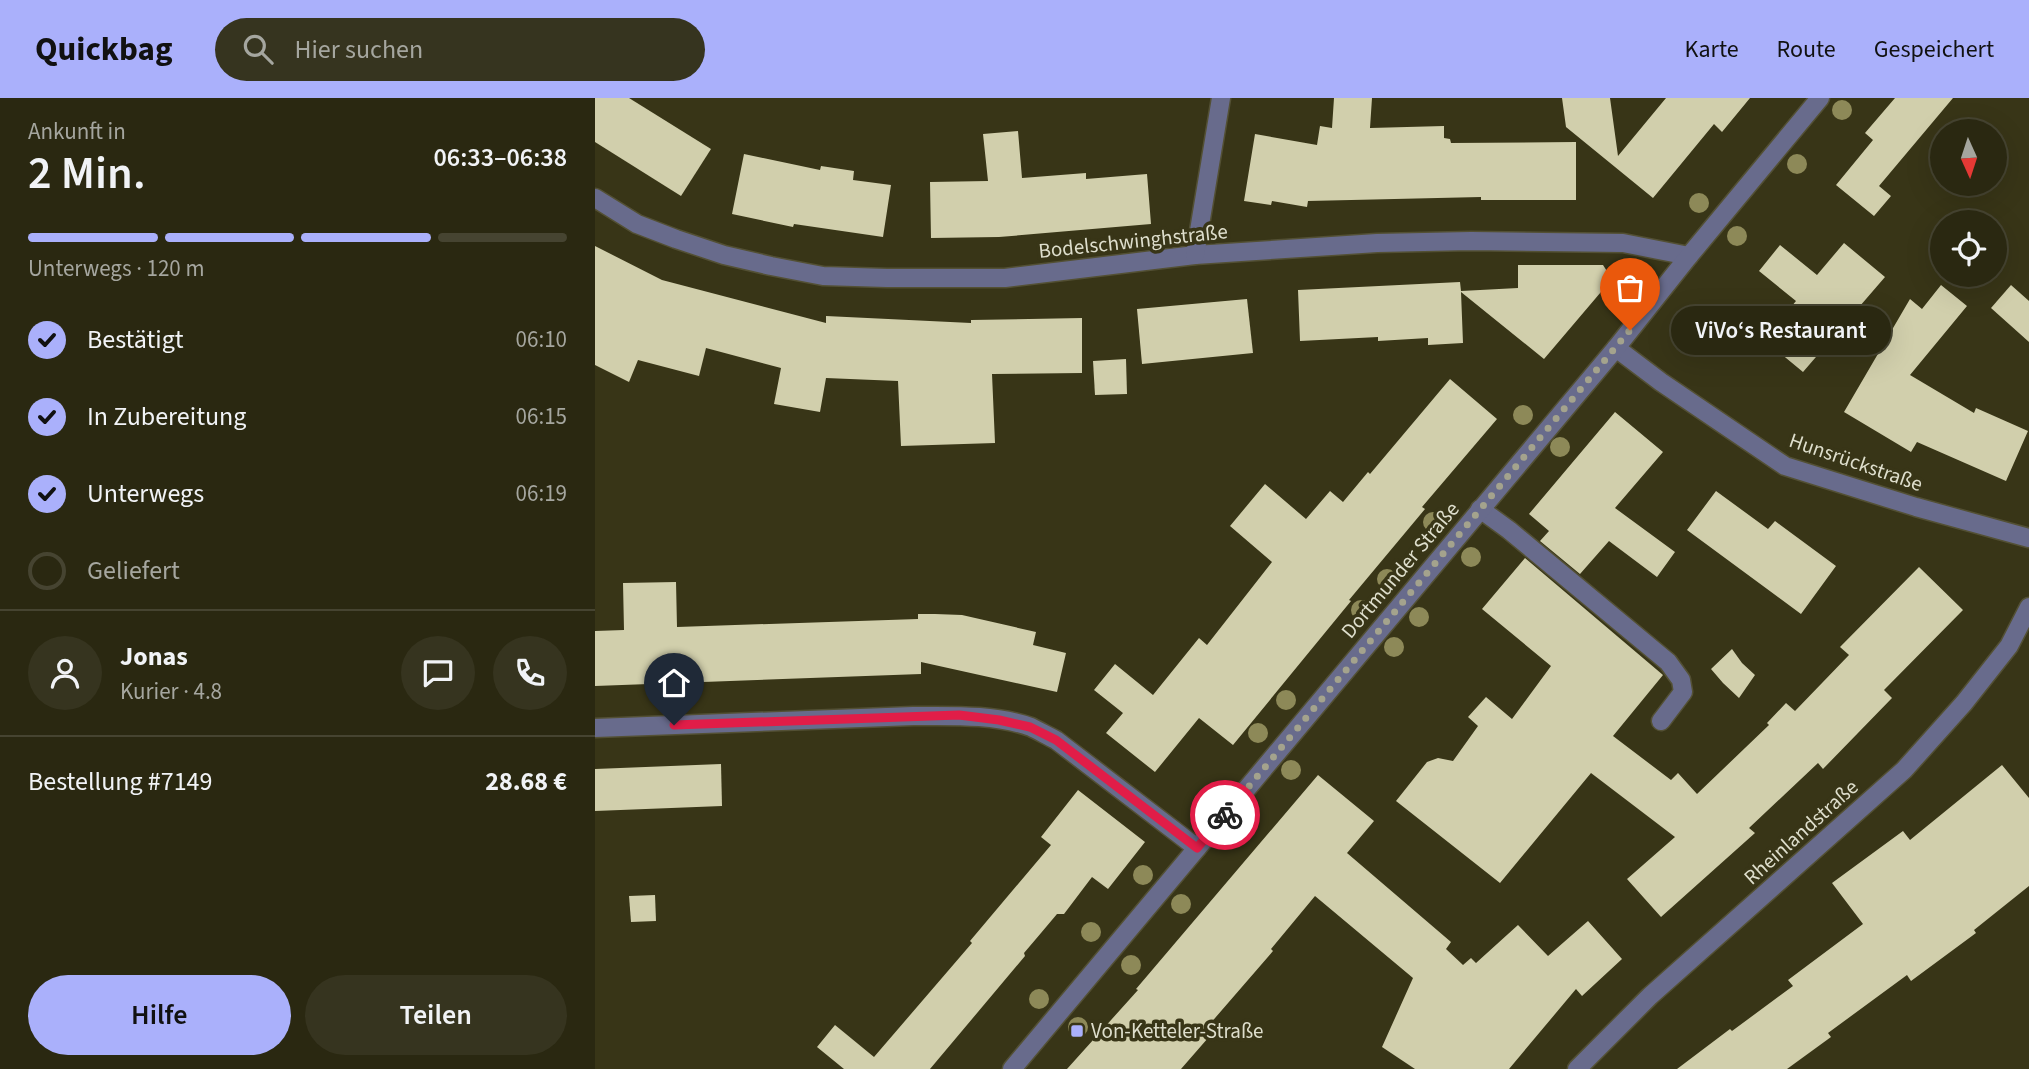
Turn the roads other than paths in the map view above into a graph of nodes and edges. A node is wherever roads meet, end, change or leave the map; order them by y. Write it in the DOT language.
graph roads {
  1 [pos="1221,98"];
  2 [pos="1820,98"];
  3 [pos="595,198"];
  4 [pos="1195,255"];
  5 [pos="1689,256"];
  6 [pos="1616,348"];
  7 [pos="1480,509"];
  8 [pos="2029,538"];
  9 [pos="2029,607"];
  10 [pos="1661,721"];
  11 [pos="595,728"];
  12 [pos="1197,848"];
  13 [pos="1012,1069"];
  14 [pos="1577,1069"];
  1 -- 4 [label="street"];
  2 -- 5 [label="street, Dortmunder Straße"];
  3 -- 4 [label="street, Bodelschwinghstraße"];
  4 -- 5 [label="street, Bodelschwinghstraße"];
  5 -- 6 [label="street, Dortmunder Straße"];
  6 -- 7 [label="street, Dortmunder Straße"];
  6 -- 8 [label="street, Hunsrückstraße"];
  7 -- 10 [label="street"];
  7 -- 12 [label="street, Dortmunder Straße"];
  9 -- 14 [label="street, Rheinlandstraße"];
  11 -- 12 [label="street"];
  12 -- 13 [label="street, Dortmunder Straße"];
}
